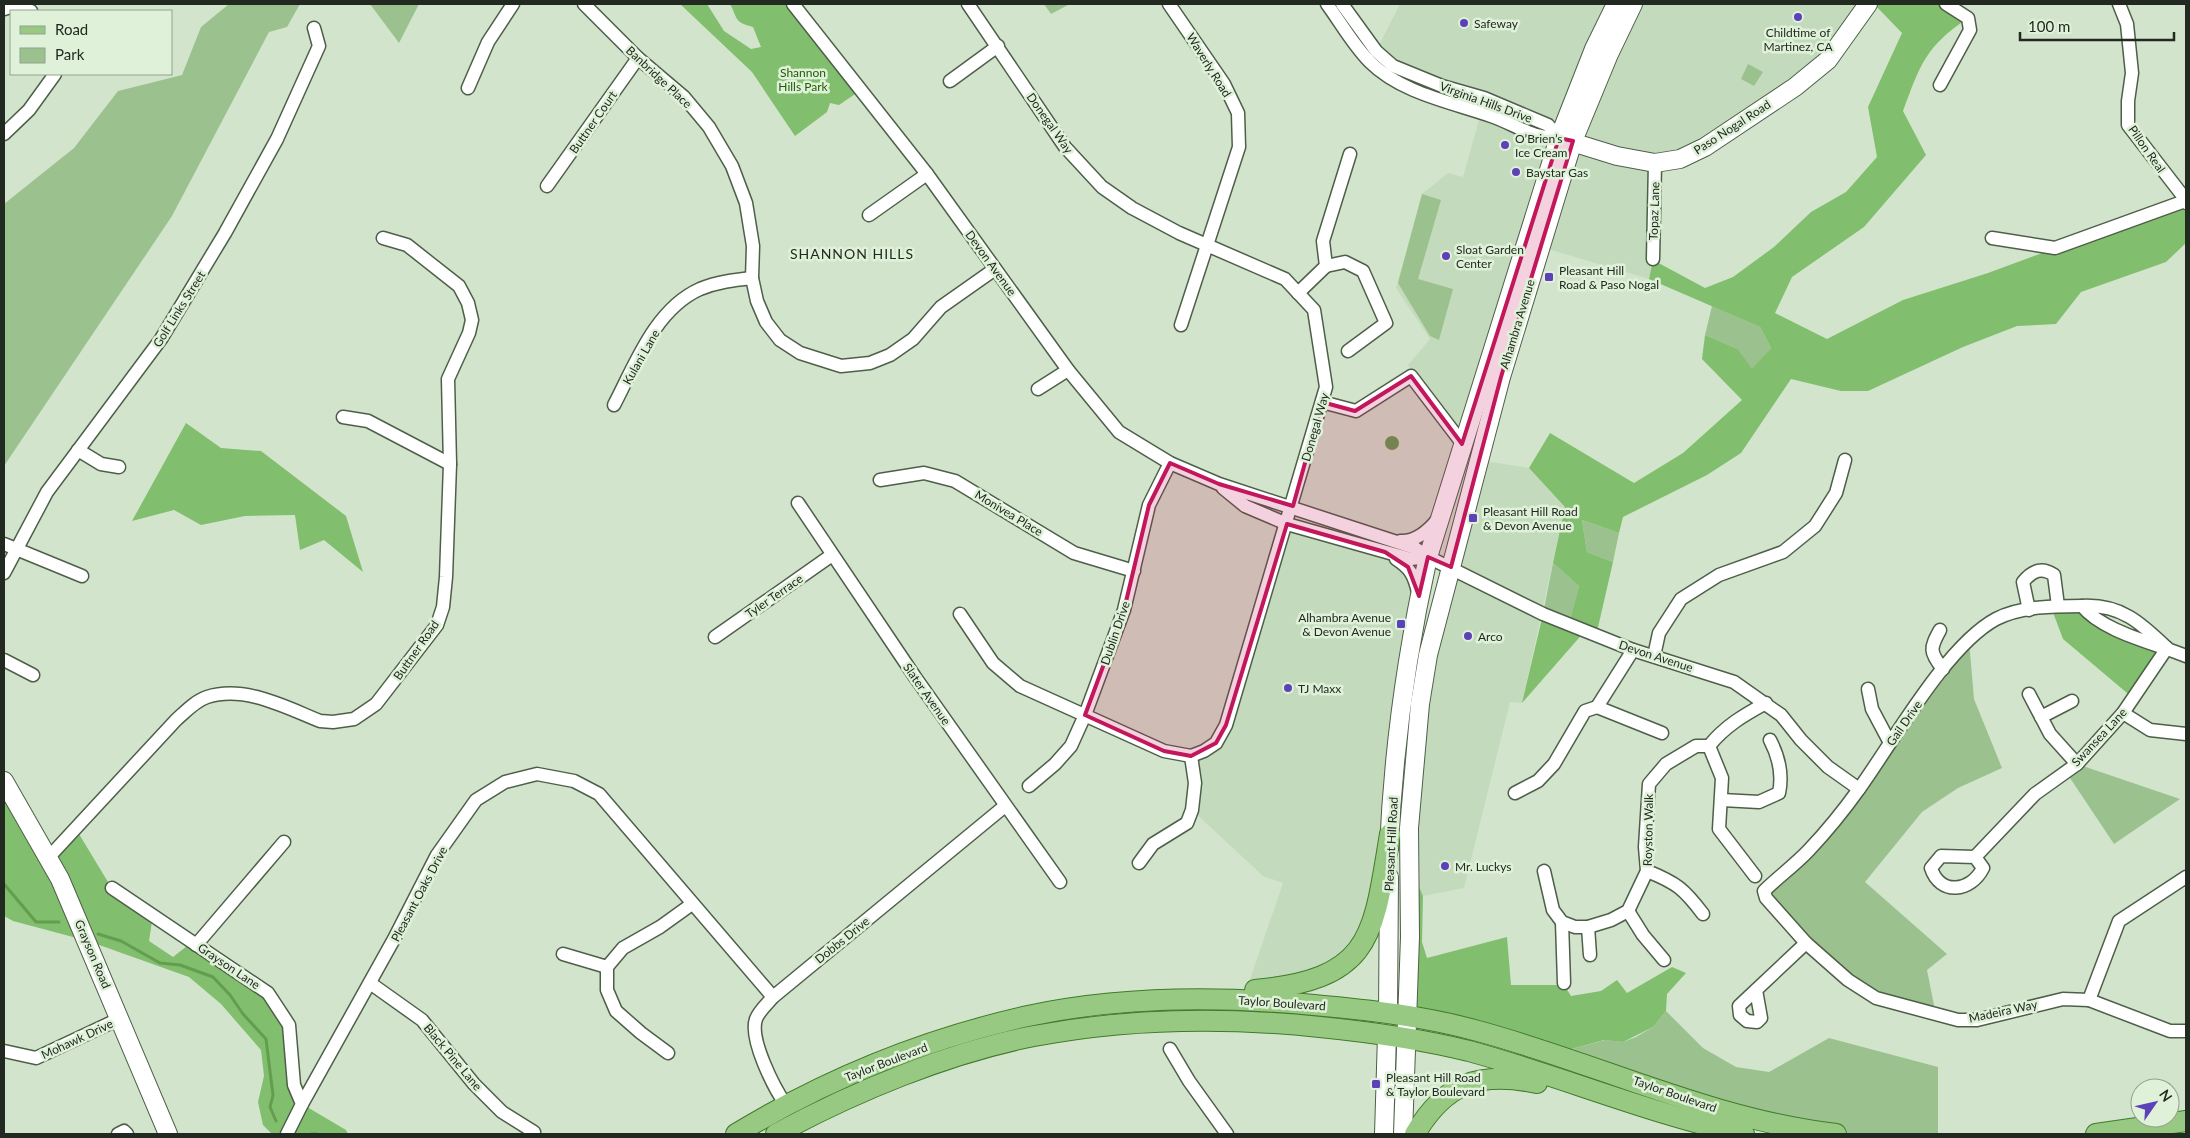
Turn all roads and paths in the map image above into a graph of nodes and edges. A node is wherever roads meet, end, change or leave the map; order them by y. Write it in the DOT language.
graph roads {
  1 [pos="513,4"];
  2 [pos="584,4"];
  3 [pos="793,4"];
  4 [pos="968,4"];
  5 [pos="1169,4"];
  6 [pos="1327,4"];
  7 [pos="1342,4"];
  8 [pos="1616,4"];
  9 [pos="1633,4"];
  10 [pos="1868,4"];
  11 [pos="1946,4"];
  12 [pos="2119,4"];
  13 [pos="4,9"];
  14 [pos="28,10"];
  15 [pos="314,28"];
  16 [pos="998,46"];
  17 [pos="638,58"];
  18 [pos="54,75"];
  19 [pos="950,80"];
  20 [pos="1940,85"];
  21 [pos="468,88"];
  22 [pos="4,134"];
  23 [pos="1566,140"];
  24 [pos="1350,154"];
  25 [pos="1655,163"];
  26 [pos="927,174"];
  27 [pos="547,186"];
  28 [pos="2186,201"];
  29 [pos="869,215"];
  30 [pos="383,238"];
  31 [pos="1992,238"];
  32 [pos="1208,245"];
  33 [pos="1653,259"];
  34 [pos="1326,266"];
  35 [pos="995,269"];
  36 [pos="752,278"];
  37 [pos="1298,293"];
  38 [pos="1181,325"];
  39 [pos="1348,351"];
  40 [pos="1068,370"];
  41 [pos="1038,389"];
  42 [pos="1322,402"];
  43 [pos="614,405"];
  44 [pos="343,417"];
  45 [pos="1462,443"];
  46 [pos="78,450"];
  47 [pos="1845,460"];
  48 [pos="1170,463"];
  49 [pos="450,464"];
  50 [pos="119,467"];
  51 [pos="880,480"];
  52 [pos="1219,484"];
  53 [pos="798,503"];
  54 [pos="1292,506"];
  55 [pos="1439,518"];
  56 [pos="1287,524"];
  57 [pos="1388,546"];
  58 [pos="9,547"];
  59 [pos="832,556"];
  60 [pos="1428,557"];
  61 [pos="1451,567"];
  62 [pos="1134,571"];
  63 [pos="4,573"];
  64 [pos="82,576"];
  65 [pos="1419,596"];
  66 [pos="2058,606"];
  67 [pos="2029,610"];
  68 [pos="960,614"];
  69 [pos="1940,630"];
  70 [pos="715,637"];
  71 [pos="2168,648"];
  72 [pos="1633,650"];
  73 [pos="1654,656"];
  74 [pos="2186,656"];
  75 [pos="4,660"];
  76 [pos="1943,669"];
  77 [pos="33,675"];
  78 [pos="1868,689"];
  79 [pos="2029,694"];
  80 [pos="2072,701"];
  81 [pos="1766,703"];
  82 [pos="1597,707"];
  83 [pos="2123,713"];
  84 [pos="1085,715"];
  85 [pos="2041,717"];
  86 [pos="1662,733"];
  87 [pos="2186,734"];
  88 [pos="1770,740"];
  89 [pos="1890,743"];
  90 [pos="1709,746"];
  91 [pos="1191,756"];
  92 [pos="2077,764"];
  93 [pos="4,781"];
  94 [pos="1029,786"];
  95 [pos="1859,789"];
  96 [pos="1515,793"];
  97 [pos="1722,800"];
  98 [pos="1005,806"];
  99 [pos="1390,834"];
  100 [pos="284,842"];
  101 [pos="49,857"];
  102 [pos="1975,857"];
  103 [pos="1140,863"];
  104 [pos="1648,871"];
  105 [pos="1544,872"];
  106 [pos="1755,876"];
  107 [pos="2186,877"];
  108 [pos="1060,882"];
  109 [pos="112,888"];
  110 [pos="1766,898"];
  111 [pos="692,904"];
  112 [pos="1628,911"];
  113 [pos="1703,914"];
  114 [pos="1562,922"];
  115 [pos="1588,927"];
  116 [pos="1806,943"];
  117 [pos="196,944"];
  118 [pos="563,954"];
  119 [pos="1590,955"];
  120 [pos="1664,960"];
  121 [pos="607,967"];
  122 [pos="370,983"];
  123 [pos="1564,983"];
  124 [pos="1756,990"];
  125 [pos="773,997"];
  126 [pos="1173,1000"];
  127 [pos="2089,1000"];
  128 [pos="1397,1013"];
  129 [pos="121,1018"];
  130 [pos="2186,1031"];
  131 [pos="1387,1036"];
  132 [pos="1408,1038"];
  133 [pos="1170,1049"];
  134 [pos="4,1051"];
  135 [pos="668,1053"];
  136 [pos="1603,1093"];
  137 [pos="302,1104"];
  138 [pos="786,1105"];
  139 [pos="2186,1121"];
  140 [pos="534,1132"];
  141 [pos="118,1134"];
  142 [pos="127,1134"];
  143 [pos="168,1134"];
  144 [pos="287,1134"];
  145 [pos="736,1134"];
  146 [pos="776,1134"];
  147 [pos="1226,1134"];
  148 [pos="1384,1134"];
  149 [pos="1403,1134"];
  150 [pos="1415,1134"];
  151 [pos="1744,1134"];
  152 [pos="1836,1134"];
  153 [pos="2096,1134"];
  1 -- 21 [label="street"];
  2 -- 17 [label="street, Banbridge Place"];
  3 -- 26 [label="street, Devon Avenue"];
  4 -- 16 [label="street, Donegal Way"];
  5 -- 32 [label="street, Waverly Road"];
  6 -- 23 [label="street, Virginia Hills Drive"];
  7 -- 23 [label="street, Virginia Hills Drive"];
  8 -- 23 [label="main road, Alhambra Avenue"];
  9 -- 23 [label="main road, Alhambra Avenue"];
  10 -- 25 [label="main road, Paso Nogal Road"];
  11 -- 20 [label="street"];
  12 -- 28 [label="street, Pillon Real"];
  13 -- 14 [label="street"];
  15 -- 46 [label="street, Golf Links Street"];
  16 -- 19 [label="street"];
  16 -- 32 [label="street, Donegal Way"];
  17 -- 27 [label="street, Buttner Court"];
  17 -- 36 [label="street, Banbridge Place"];
  18 -- 22 [label="street"];
  23 -- 25 [label="main road, Paso Nogal Road"];
  23 -- 45 [label="main road, Alhambra Avenue"];
  23 -- 61 [label="main road, Alhambra Avenue"];
  24 -- 34 [label="street"];
  25 -- 33 [label="street, Topaz Lane"];
  26 -- 29 [label="street"];
  26 -- 35 [label="street, Devon Avenue"];
  28 -- 31 [label="street, Pillon Real"];
  30 -- 49 [label="street, Buttner Road"];
  32 -- 37 [label="street, Donegal Way"];
  32 -- 38 [label="street, Waverly Road"];
  34 -- 37 [label="street"];
  34 -- 39 [label="street"];
  35 -- 36 [label="street, Banbridge Place"];
  35 -- 40 [label="street, Devon Avenue"];
  36 -- 43 [label="street, Kulani Lane"];
  37 -- 42 [label="street, Donegal Way"];
  40 -- 41 [label="street"];
  40 -- 48 [label="street, Devon Avenue"];
  42 -- 45 [label="street"];
  42 -- 54 [label="street, Donegal Way"];
  44 -- 49 [label="street"];
  45 -- 55 [label="main road, Alhambra Avenue"];
  46 -- 50 [label="street"];
  46 -- 58 [label="street, Golf Links Street"];
  47 -- 73 [label="street"];
  48 -- 52 [label="street, Devon Avenue"];
  48 -- 62 [label="street, Dublin Drive"];
  49 -- 101 [label="street, Buttner Road"];
  51 -- 62 [label="street, Monivea Place"];
  52 -- 54 [label="street, Devon Avenue"];
  52 -- 56 [label="street, Devon Avenue"];
  53 -- 59 [label="street, Slater Avenue"];
  54 -- 56 [label="street, Donegal Way"];
  54 -- 57 [label="street, Devon Avenue"];
  55 -- 57 [label="street, Devon Avenue"];
  55 -- 60 [label="main road, Alhambra Avenue"];
  56 -- 57 [label="street, Devon Avenue"];
  56 -- 91 [label="street, Donegal Way"];
  57 -- 60 [label="street, Devon Avenue"];
  57 -- 65 [label="street, Devon Avenue"];
  58 -- 63 [label="street, Golf Links Street"];
  58 -- 64 [label="street"];
  59 -- 70 [label="street, Tyler Terrace"];
  59 -- 98 [label="street, Slater Avenue"];
  60 -- 61 [label="street, Devon Avenue"];
  60 -- 65 [label="main road, Pleasant Hill Road"];
  61 -- 72 [label="street, Devon Avenue"];
  61 -- 128 [label="main road, Pleasant Hill Road"];
  62 -- 84 [label="street, Dublin Drive"];
  65 -- 99 [label="main road, Pleasant Hill Road"];
  66 -- 67 [label="street, Gail Drive"];
  66 -- 67 [label="street"];
  66 -- 71 [label="street, Gail Drive"];
  67 -- 76 [label="street, Gail Drive"];
  68 -- 84 [label="street"];
  69 -- 76 [label="street"];
  71 -- 74 [label="street, Gail Drive"];
  71 -- 83 [label="street, Swansea Lane"];
  72 -- 73 [label="street, Devon Avenue"];
  72 -- 82 [label="street"];
  73 -- 81 [label="street, Devon Avenue"];
  75 -- 77 [label="street"];
  76 -- 89 [label="street, Gail Drive"];
  78 -- 89 [label="street"];
  79 -- 85 [label="street"];
  80 -- 85 [label="street"];
  81 -- 90 [label="street"];
  81 -- 95 [label="street, Devon Avenue"];
  82 -- 86 [label="street"];
  82 -- 96 [label="street"];
  83 -- 87 [label="street"];
  83 -- 92 [label="street, Swansea Lane"];
  84 -- 91 [label="street"];
  84 -- 94 [label="street, Dublin Drive"];
  85 -- 92 [label="street"];
  88 -- 97 [label="street"];
  89 -- 95 [label="street, Gail Drive"];
  90 -- 97 [label="street"];
  90 -- 104 [label="street, Royston Walk"];
  91 -- 103 [label="street"];
  92 -- 102 [label="street, Swansea Lane"];
  93 -- 101 [label="main road, Grayson Road"];
  95 -- 110 [label="street, Gail Drive"];
  97 -- 106 [label="street"];
  98 -- 108 [label="street, Slater Avenue"];
  98 -- 125 [label="street, Dobbs Drive"];
  99 -- 126 [label="main road"];
  99 -- 128 [label="main road, Pleasant Hill Road"];
  100 -- 117 [label="street"];
  101 -- 129 [label="main road, Grayson Road"];
  104 -- 112 [label="street, Royston Walk"];
  104 -- 113 [label="street"];
  105 -- 114 [label="street"];
  107 -- 127 [label="street"];
  109 -- 117 [label="street, Grayson Lane"];
  110 -- 116 [label="street, Madeira Way"];
  111 -- 121 [label="street"];
  111 -- 122 [label="street, Pleasant Oaks Drive"];
  111 -- 125 [label="street, Pleasant Oaks Drive"];
  112 -- 115 [label="street"];
  112 -- 120 [label="street"];
  114 -- 115 [label="street"];
  114 -- 123 [label="street"];
  115 -- 119 [label="street"];
  116 -- 124 [label="street"];
  116 -- 127 [label="street, Madeira Way"];
  117 -- 137 [label="street, Grayson Lane"];
  118 -- 121 [label="street"];
  121 -- 135 [label="street"];
  122 -- 137 [label="street, Pleasant Oaks Drive"];
  122 -- 140 [label="street, Black Pine Lane"];
  125 -- 138 [label="street, Dobbs Drive"];
  126 -- 128 [label="main road, Taylor Boulevard"];
  126 -- 138 [label="main road, Taylor Boulevard"];
  127 -- 130 [label="street, Madeira Way"];
  128 -- 131 [label="main road, Pleasant Hill Road"];
  128 -- 132 [label="main road, Pleasant Hill Road"];
  128 -- 152 [label="main road, Taylor Boulevard"];
  129 -- 134 [label="street, Mohawk Drive"];
  129 -- 143 [label="main road, Grayson Road"];
  131 -- 132 [label="main road, Taylor Boulevard"];
  131 -- 146 [label="main road, Taylor Boulevard"];
  131 -- 148 [label="main road, Pleasant Hill Road"];
  132 -- 136 [label="main road, Taylor Boulevard"];
  132 -- 149 [label="main road, Pleasant Hill Road"];
  133 -- 147 [label="street"];
  136 -- 150 [label="main road"];
  136 -- 151 [label="main road, Taylor Boulevard"];
  137 -- 144 [label="street"];
  138 -- 145 [label="main road, Taylor Boulevard"];
  139 -- 153 [label="main road"];
  141 -- 142 [label="street"];
}
